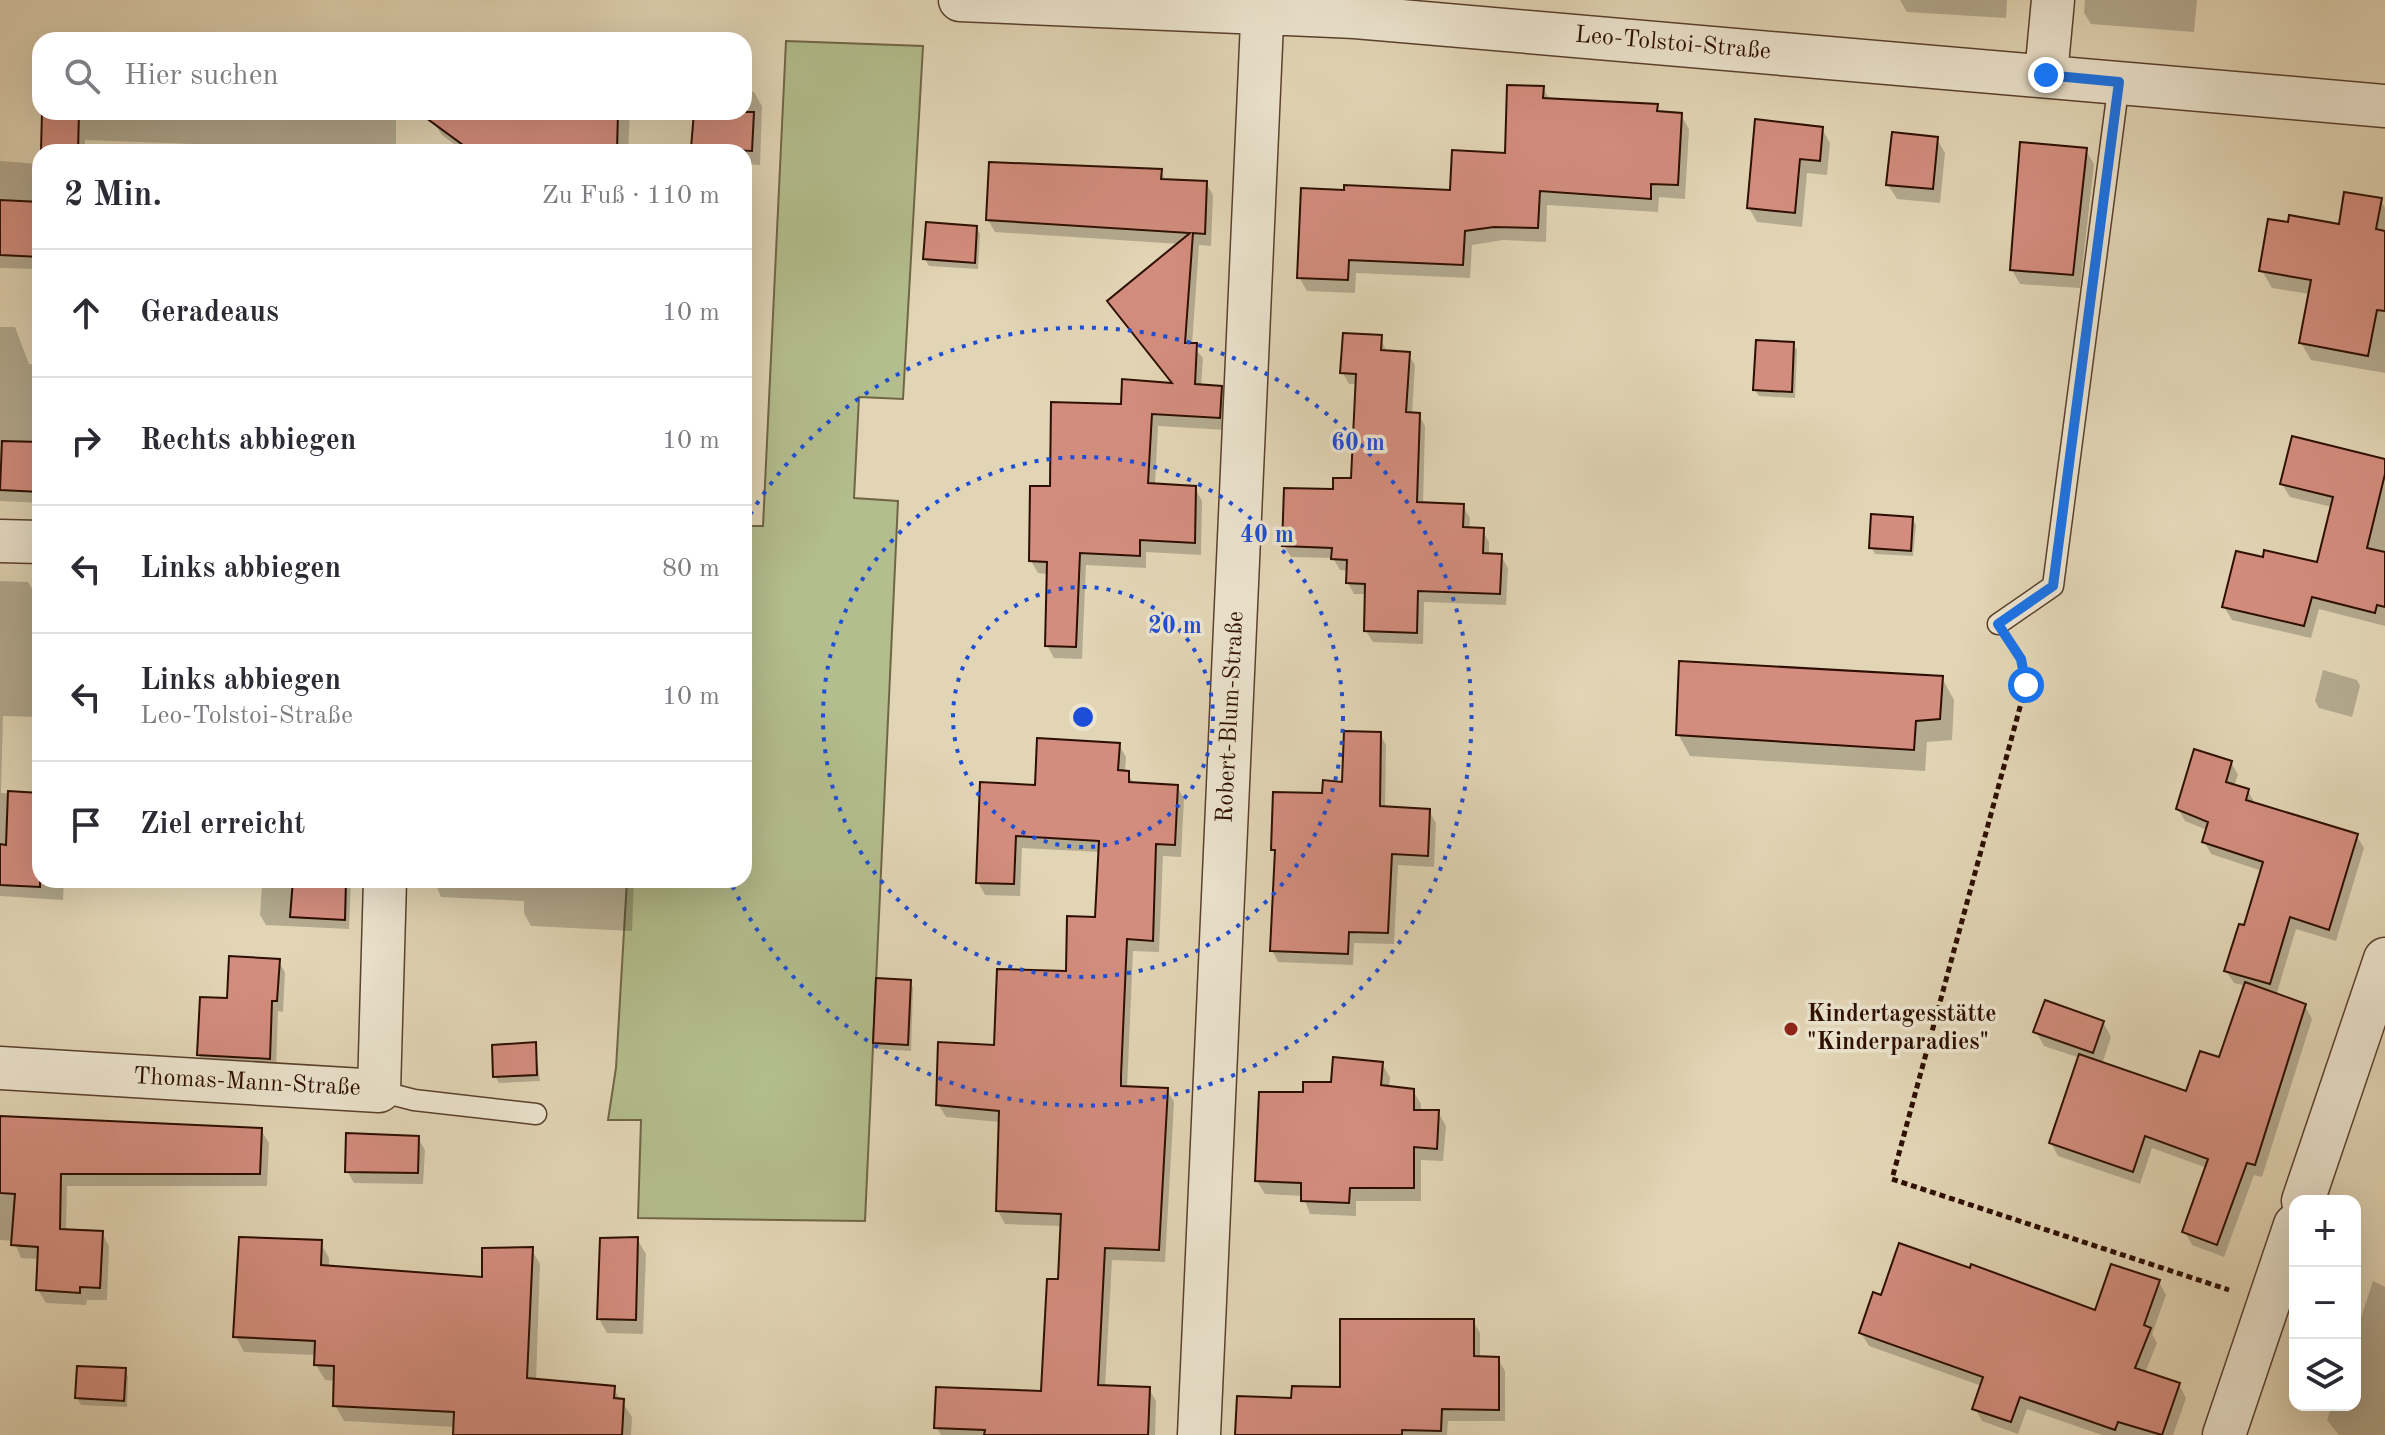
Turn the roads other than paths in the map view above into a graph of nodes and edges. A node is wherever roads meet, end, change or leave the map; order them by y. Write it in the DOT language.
graph roads {
  1 [pos="960,0"];
  2 [pos="2053,0"];
  3 [pos="1262,6"];
  4 [pos="2046,75"];
  5 [pos="2119,82"];
  6 [pos="2385,106"];
  7 [pos="0,541"];
  8 [pos="32,542"];
  9 [pos="1998,624"];
  10 [pos="385,888"];
  11 [pos="2385,959"];
  12 [pos="0,1068"];
  13 [pos="379,1091"];
  14 [pos="536,1114"];
  15 [pos="2305,1195"];
  16 [pos="2289,1242"];
  17 [pos="1199,1435"];
  18 [pos="2224,1435"];
  1 -- 3 [label="street, Leo-Tolstoi-Straße"];
  2 -- 4 [label="street"];
  3 -- 4 [label="street, Leo-Tolstoi-Straße"];
  3 -- 17 [label="street, Robert-Blum-Straße"];
  4 -- 5 [label="street, Leo-Tolstoi-Straße"];
  5 -- 6 [label="street, Leo-Tolstoi-Straße"];
  5 -- 9 [label="lane"];
  7 -- 8 [label="street"];
  10 -- 13 [label="street, Thomas-Mann-Straße"];
  11 -- 15 [label="street"];
  12 -- 13 [label="street, Thomas-Mann-Straße"];
  13 -- 14 [label="lane"];
  16 -- 18 [label="street"];
}
